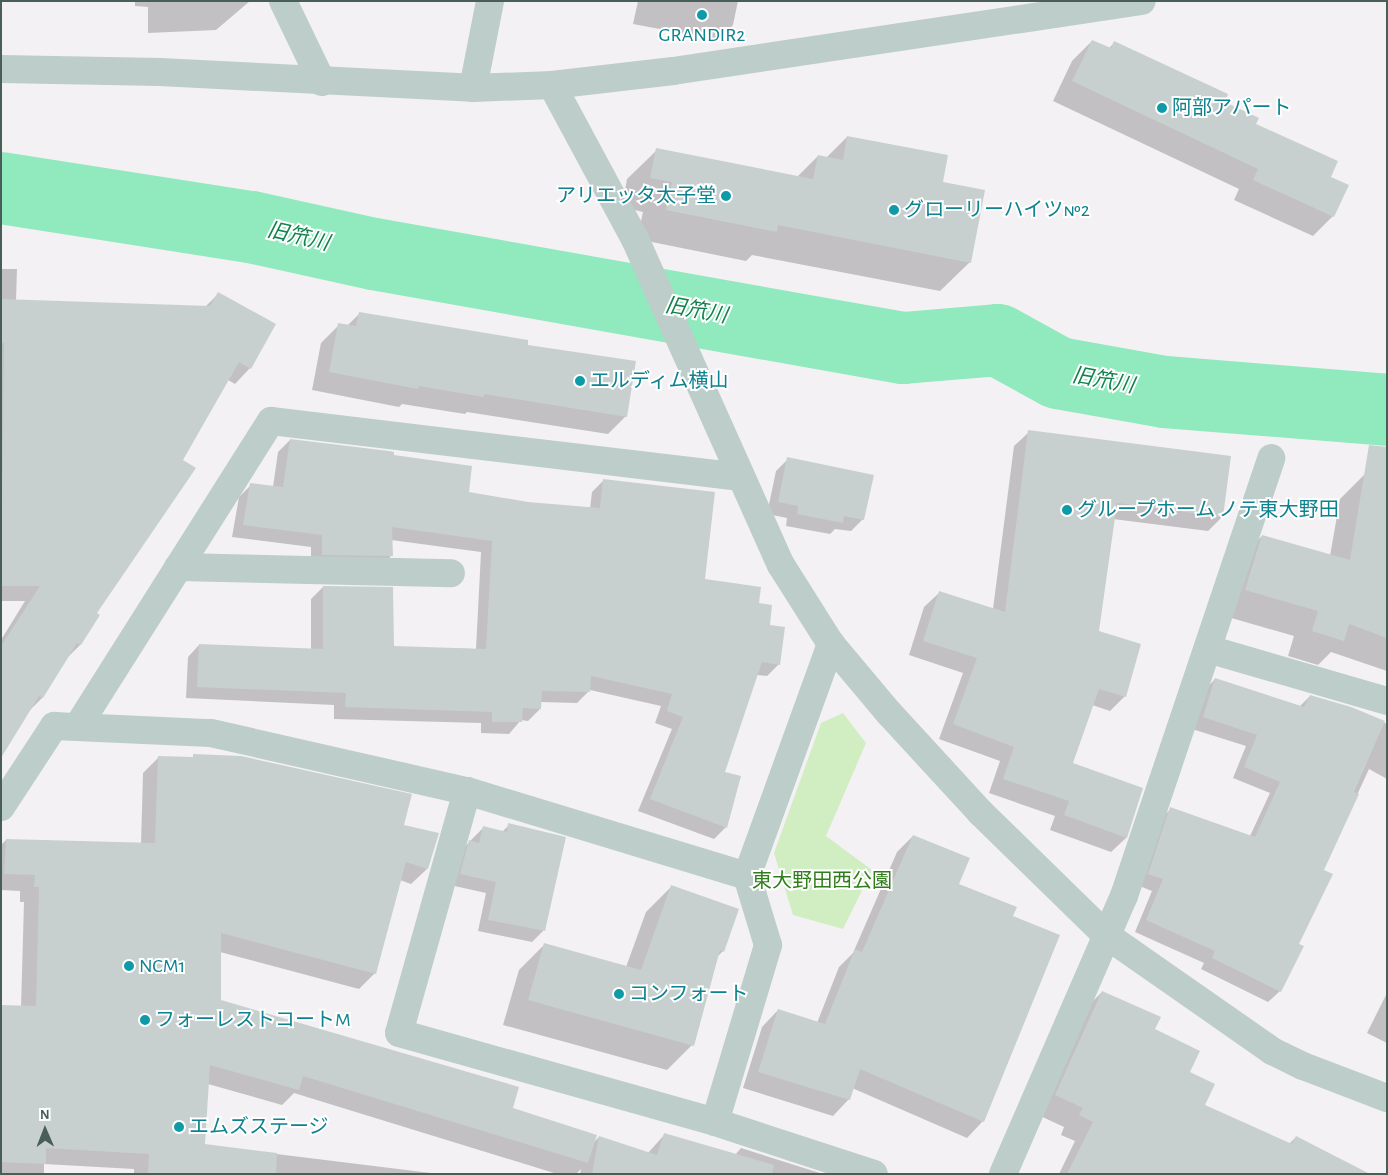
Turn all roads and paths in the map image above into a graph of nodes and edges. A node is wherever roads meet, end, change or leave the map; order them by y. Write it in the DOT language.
graph roads {
  1 [pos="283,1"];
  2 [pos="490,1"];
  3 [pos="1142,1"];
  4 [pos="1,69"];
  5 [pos="322,82"];
  6 [pos="552,85"];
  7 [pos="473,88"];
  8 [pos="1271,458"];
  9 [pos="741,477"];
  10 [pos="178,567"];
  11 [pos="451,573"];
  12 [pos="831,644"];
  13 [pos="1208,648"];
  14 [pos="1387,701"];
  15 [pos="78,726"];
  16 [pos="467,791"];
  17 [pos="1,807"];
  18 [pos="747,876"];
  19 [pos="1106,935"];
  20 [pos="1387,1098"];
  21 [pos="715,1122"];
  22 [pos="874,1174"];
  23 [pos="1003,1174"];
  1 -- 5 [label="street"];
  2 -- 7 [label="street"];
  3 -- 6 [label="street"];
  4 -- 5 [label="street"];
  5 -- 7 [label="street"];
  6 -- 7 [label="street"];
  6 -- 9 [label="street"];
  8 -- 13 [label="street"];
  9 -- 10 [label="street"];
  9 -- 12 [label="street"];
  10 -- 11 [label="street"];
  10 -- 15 [label="street"];
  12 -- 18 [label="street"];
  12 -- 19 [label="street"];
  13 -- 14 [label="street"];
  13 -- 19 [label="street"];
  15 -- 16 [label="street"];
  15 -- 17 [label="street"];
  16 -- 18 [label="street"];
  16 -- 21 [label="street"];
  18 -- 21 [label="street"];
  19 -- 20 [label="street"];
  19 -- 23 [label="street"];
  21 -- 22 [label="street"];
}
